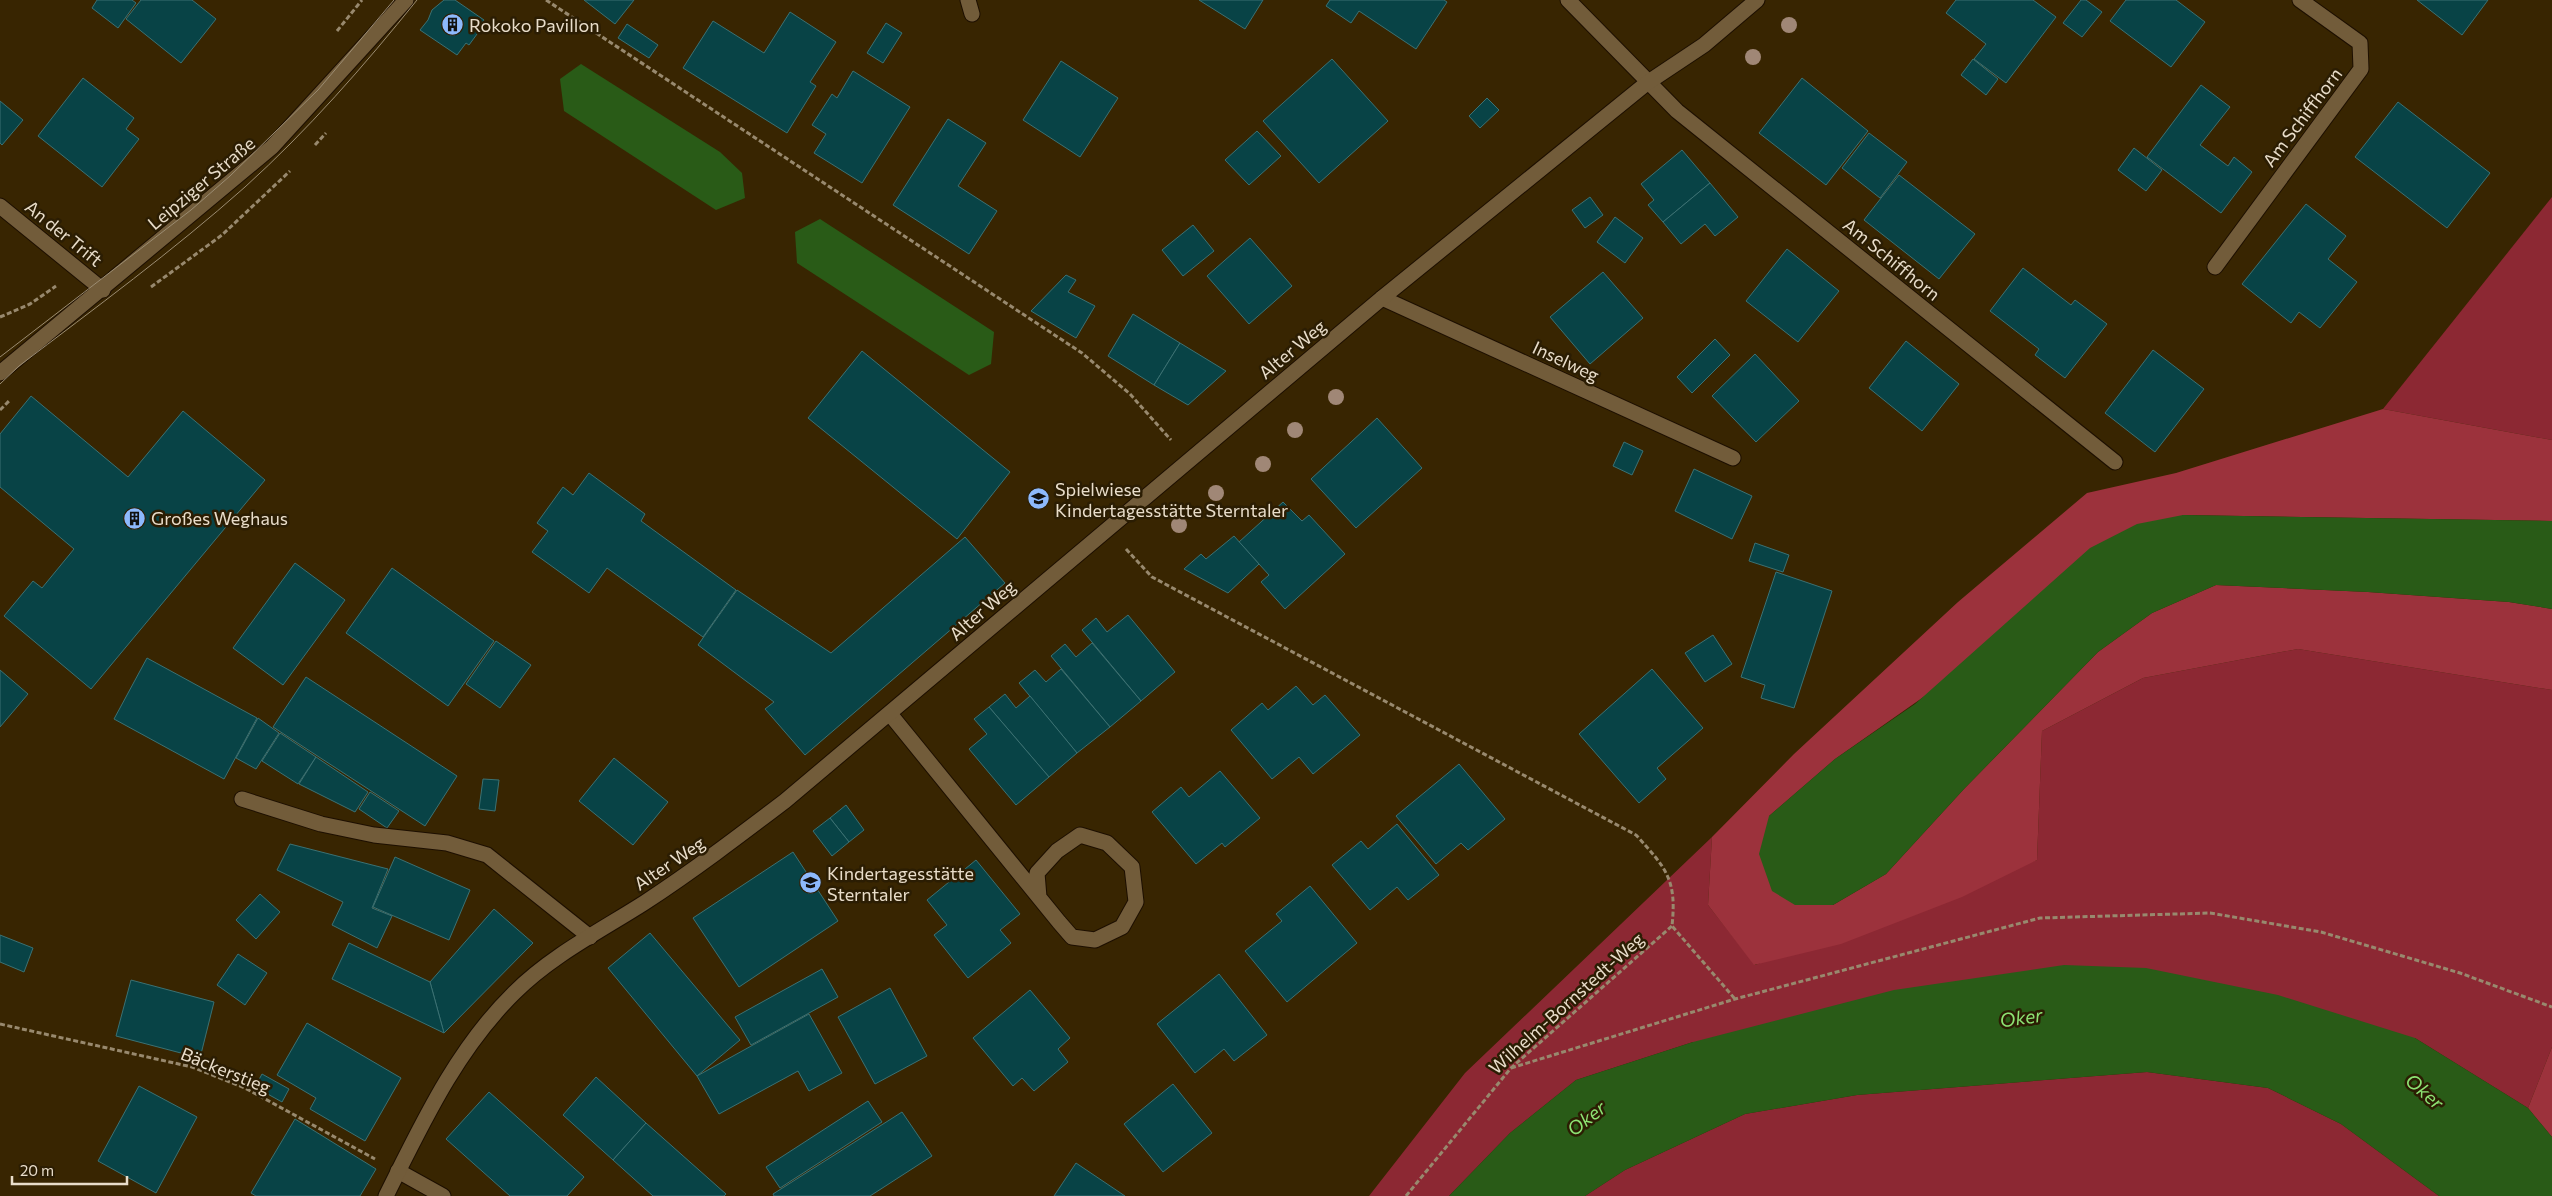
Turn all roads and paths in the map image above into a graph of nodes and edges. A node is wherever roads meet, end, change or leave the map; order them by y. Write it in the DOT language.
graph roads {
  1 [pos="362,0"];
  2 [pos="406,0"];
  3 [pos="546,0"];
  4 [pos="1568,0"];
  5 [pos="1757,0"];
  6 [pos="2300,0"];
  7 [pos="332,36"];
  8 [pos="1648,83"];
  9 [pos="0,206"];
  10 [pos="2214,267"];
  11 [pos="79,270"];
  12 [pos="103,290"];
  13 [pos="1382,298"];
  14 [pos="0,317"];
  15 [pos="0,373"];
  16 [pos="1734,458"];
  17 [pos="1189,460"];
  18 [pos="2115,462"];
  19 [pos="1107,529"];
  20 [pos="890,714"];
  21 [pos="242,799"];
  22 [pos="1039,898"];
  23 [pos="1672,926"];
  24 [pos="590,937"];
  25 [pos="1735,999"];
  26 [pos="2552,1007"];
  27 [pos="0,1024"];
  28 [pos="1511,1068"];
  29 [pos="398,1171"];
  30 [pos="386,1196"];
  31 [pos="443,1196"];
  32 [pos="1406,1196"];
  1 -- 7 [label="path"];
  2 -- 12 [label="street, Leipziger Straße"];
  3 -- 17 [label="path"];
  4 -- 8 [label="street, Am Schiffhorn"];
  5 -- 8 [label="street, Alter Weg"];
  6 -- 10 [label="street, Am Schiffhorn"];
  8 -- 13 [label="street, Alter Weg"];
  8 -- 18 [label="street, Am Schiffhorn"];
  9 -- 11 [label="street, An der Trift"];
  11 -- 12 [label="street, An der Trift"];
  11 -- 14 [label="path"];
  12 -- 15 [label="street, Leipziger Straße"];
  13 -- 16 [label="street, Inselweg"];
  13 -- 17 [label="street, Alter Weg"];
  17 -- 19 [label="street, Alter Weg"];
  19 -- 20 [label="street, Alter Weg"];
  19 -- 23 [label="path"];
  20 -- 22 [label="street"];
  20 -- 24 [label="street, Alter Weg"];
  21 -- 24 [label="street"];
  22 -- 22 [label="street"];
  23 -- 25 [label="path"];
  23 -- 28 [label="path, Wilhelm-Bornstedt-Weg"];
  24 -- 29 [label="street, Alter Weg"];
  25 -- 26 [label="path"];
  25 -- 28 [label="path"];
  27 -- 29 [label="path, Bäckerstieg"];
  28 -- 32 [label="path, Wilhelm-Bornstedt-Weg"];
  29 -- 30 [label="street, Alter Weg"];
  29 -- 31 [label="street"];
}
